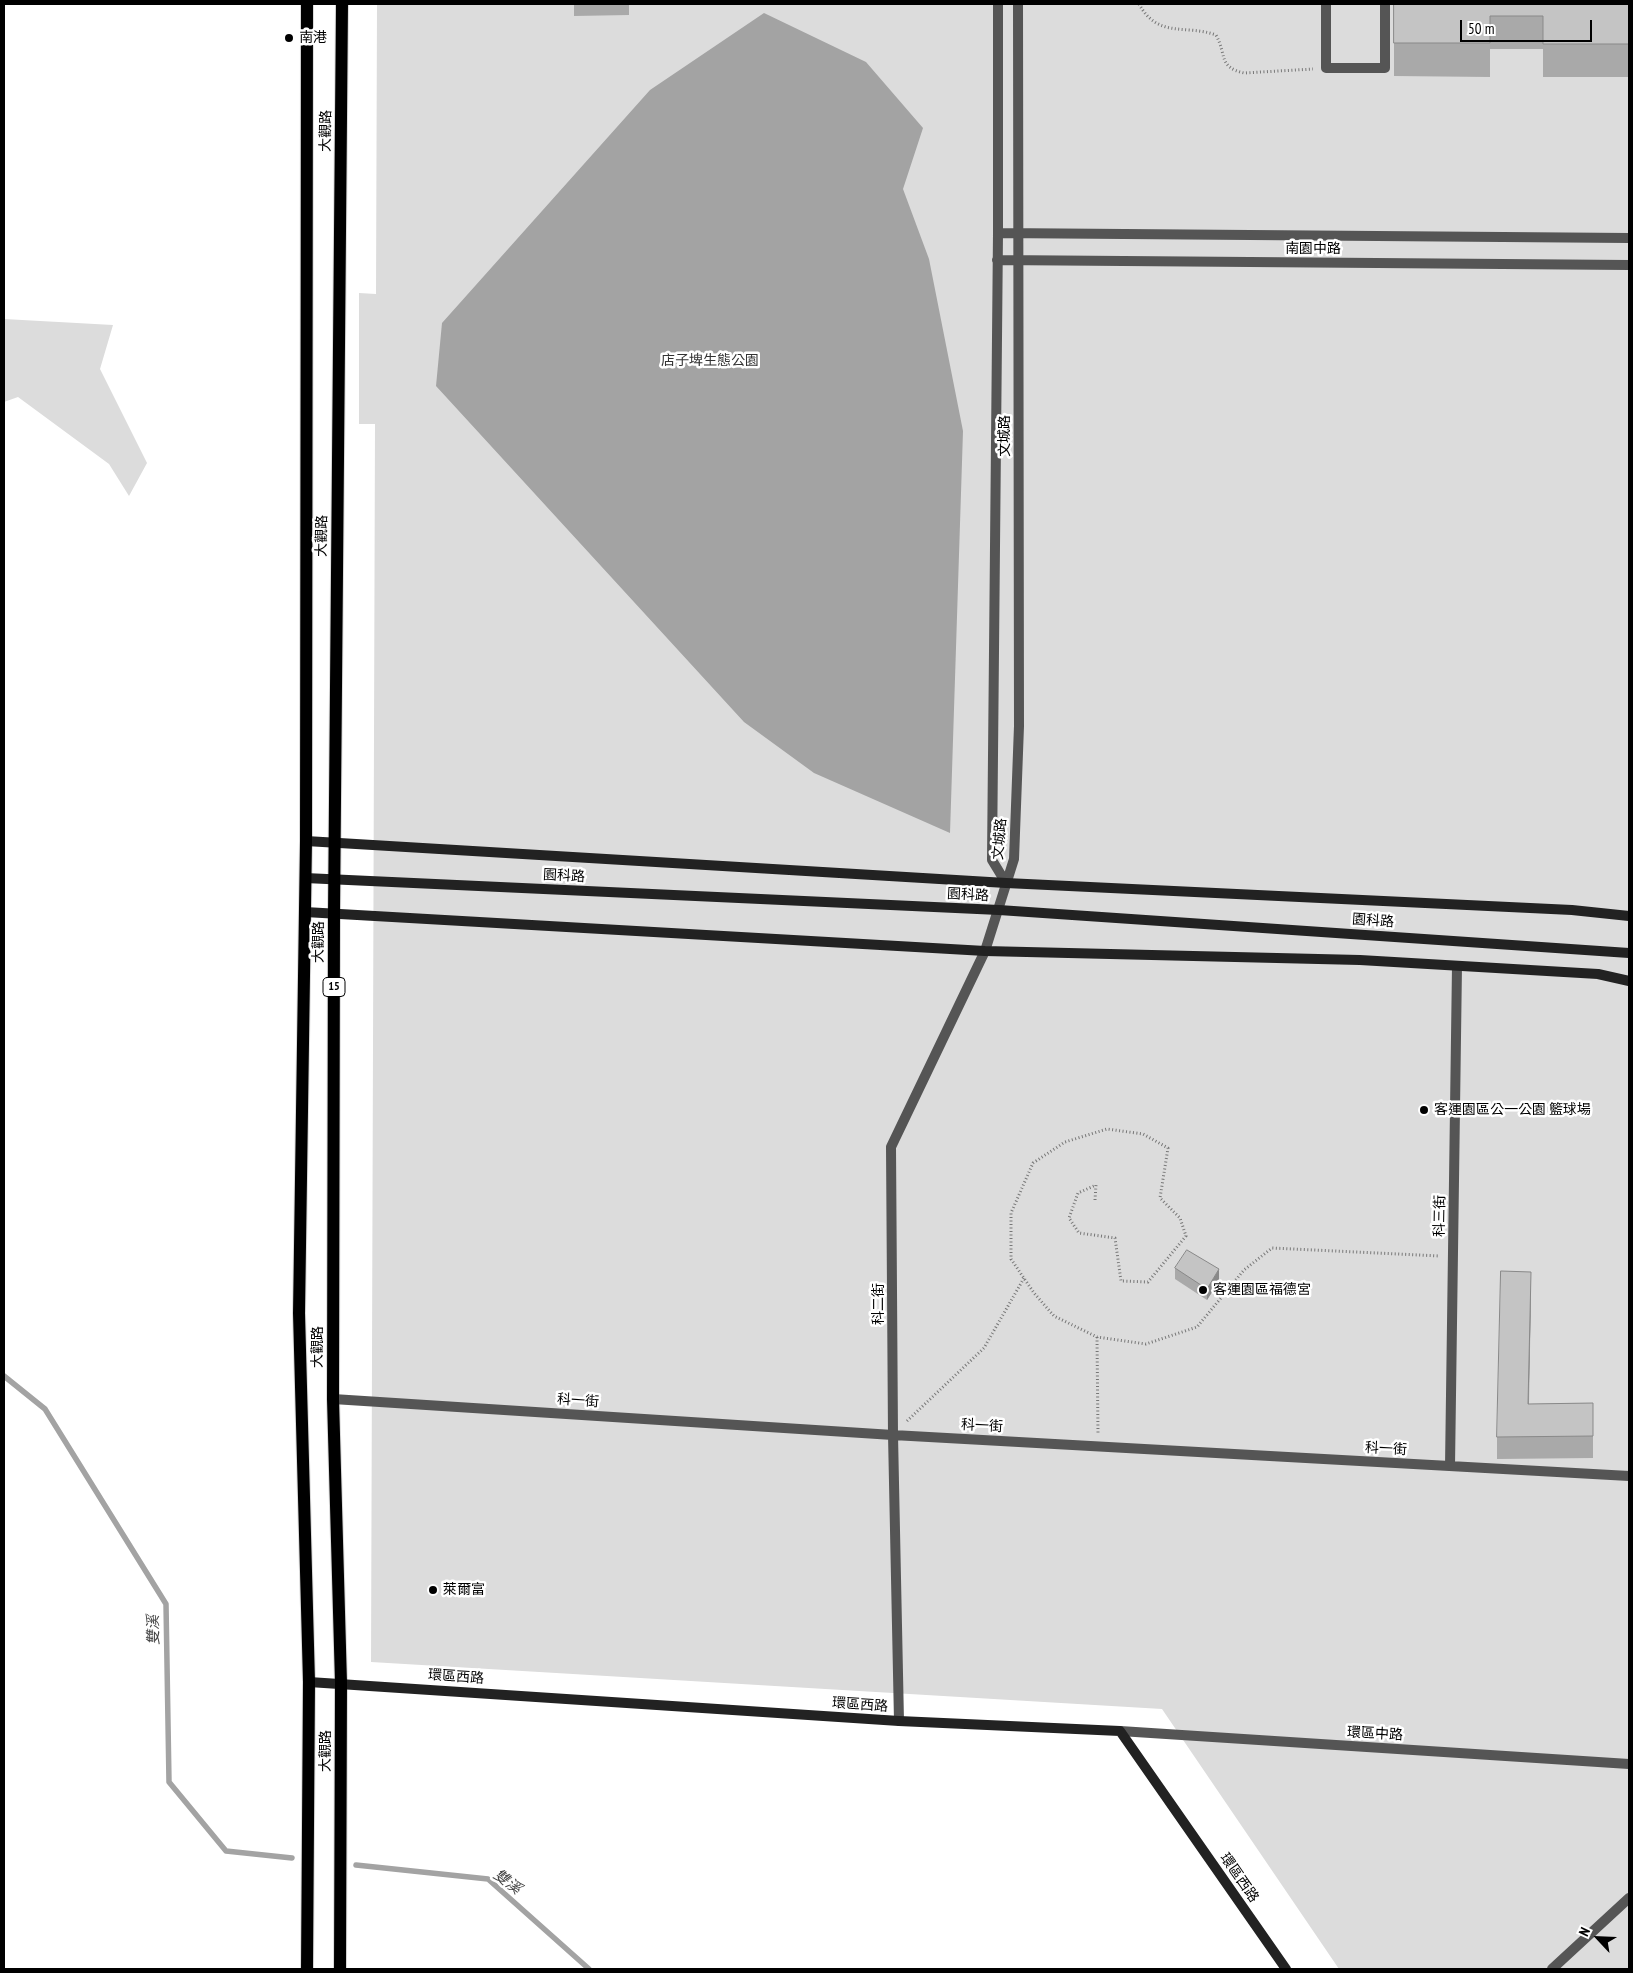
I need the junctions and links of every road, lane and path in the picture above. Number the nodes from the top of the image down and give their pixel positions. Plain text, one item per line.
1 (307, 4) edge
2 (342, 4) edge
3 (998, 4) edge
4 (1018, 4) edge
5 (1139, 4) edge
6 (1326, 4) edge
7 (1385, 4) edge
8 (1326, 68) junction
9 (998, 233) junction
10 (1019, 234) junction
11 (1629, 238) edge
12 (997, 260) junction
13 (1019, 260) junction
14 (1629, 265) edge
15 (306, 840) junction
16 (335, 842) junction
17 (306, 878) junction
18 (334, 878) junction
19 (1006, 883) junction
20 (999, 910) junction
21 (305, 912) junction
22 (334, 914) junction
23 (1629, 916) edge
24 (985, 951) junction
25 (1629, 953) edge
26 (1457, 966) junction
27 (1629, 981) edge
28 (1095, 1200) dead end
29 (1453, 1256) junction
30 (1024, 1278) junction
31 (1097, 1337) junction
32 (333, 1398) junction
33 (893, 1435) junction
34 (1098, 1446) junction
35 (1450, 1466) junction
36 (1629, 1476) edge
37 (309, 1682) junction
38 (341, 1683) junction
39 (899, 1721) junction
40 (1120, 1731) junction
41 (1629, 1764) edge
42 (1629, 1898) edge
43 (307, 1969) edge
44 (340, 1969) edge
45 (1286, 1969) edge
46 (1552, 1969) edge

1 - 15 main road, 大觀路 / 15
2 - 16 main road, 大觀路 / 15
3 - 9 street, 文城路
4 - 10 street, 文城路
5 - 8 path
6 - 8 street
7 - 8 street
9 - 10 street, 南園中路
9 - 12 street, 文城路
10 - 11 street, 南園中路
10 - 13 street, 文城路
12 - 13 street, 南園中路
12 - 19 street, 文城路
13 - 14 street, 南園中路
13 - 19 street, 文城路
15 - 16 street
15 - 17 main road, 大觀路 / 15
16 - 18 main road, 大觀路 / 15
16 - 19 street
17 - 18 street, 園科路
17 - 21 main road, 大觀路 / 15
18 - 20 street, 園科路
18 - 22 main road, 大觀路 / 15
19 - 20 street, 科二街
19 - 23 street
20 - 24 street, 科二街
20 - 25 street, 園科路
21 - 22 street
21 - 37 main road, 大觀路 / 15
22 - 24 street
22 - 32 main road, 大觀路 / 15
24 - 26 street
24 - 33 street, 科二街
26 - 27 street
26 - 29 street, 科三街
28 - 30 path
29 - 31 path
29 - 35 street, 科三街
30 - 31 path
30 - 33 path
31 - 34 path
32 - 33 street, 科一街
32 - 38 main road, 大觀路 / 15
33 - 34 street, 科一街
33 - 39 street, 科二街
34 - 35 street, 科一街
35 - 36 street, 科一街
37 - 38 street, 環區西路
37 - 43 main road, 大觀路 / 15
38 - 39 street, 環區西路
38 - 44 main road, 大觀路 / 15
39 - 40 street, 環區西路
40 - 41 street, 環區中路
40 - 45 street, 環區西路
42 - 46 street

